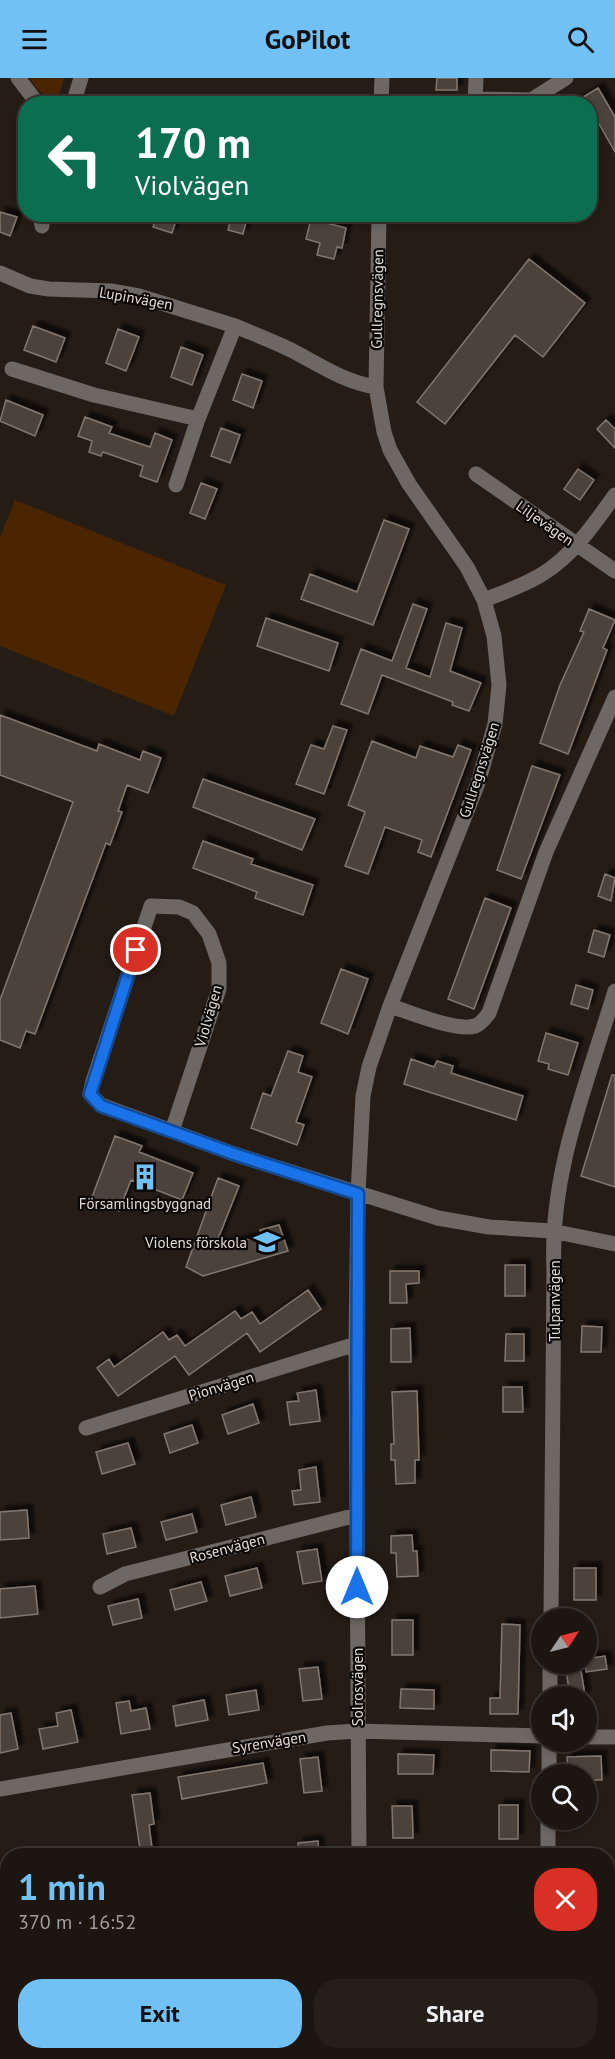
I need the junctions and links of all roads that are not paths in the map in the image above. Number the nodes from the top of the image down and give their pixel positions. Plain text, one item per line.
1 (18, 78) edge
2 (81, 78) edge
3 (382, 78) edge
4 (476, 78) edge
5 (566, 78) edge
6 (32, 96) edge
7 (75, 96) edge
8 (381, 96) edge
9 (475, 96) edge
10 (537, 96) edge
11 (379, 222) edge
12 (0, 273) edge
13 (235, 326) junction
14 (12, 369) dead end
15 (376, 387) junction
16 (198, 419) junction
17 (476, 474) dead end
18 (176, 486) dead end
19 (615, 495) edge
20 (577, 545) junction
21 (615, 571) edge
22 (484, 600) junction
23 (615, 697) edge
24 (615, 991) edge
25 (390, 1006) junction
26 (172, 1131) junction
27 (358, 1194) junction
28 (552, 1231) junction
29 (615, 1244) edge
30 (356, 1344) junction
31 (86, 1428) dead end
32 (357, 1515) junction
33 (100, 1587) dead end
34 (551, 1608) edge
35 (357, 1731) junction
36 (531, 1736) edge
37 (597, 1737) edge
38 (615, 1737) edge
39 (0, 1789) edge
40 (548, 1830) edge
41 (358, 1848) edge
42 (548, 1848) edge

1 - 6 street
2 - 7 street
3 - 8 street
4 - 9 street
5 - 10 street
11 - 15 street, Gullregnsvägen
12 - 13 street, Lupinvägen
13 - 15 street, Lupinvägen
13 - 16 street
14 - 16 street
15 - 22 street, Gullregnsvägen
16 - 18 street
17 - 20 street, Liljevägen
19 - 20 street
20 - 21 street, Liljevägen
20 - 22 street
22 - 25 street, Gullregnsvägen
23 - 25 street
24 - 28 street, Tulpanvägen
25 - 27 street, Gullregnsvägen
26 - 26 street, Violvägen
26 - 27 street, Violvägen
27 - 28 street, Violvägen
27 - 30 street, Solrosvägen
28 - 29 street, Violvägen
28 - 34 street, Tulpanvägen
30 - 31 street, Pionvägen
30 - 32 street, Solrosvägen
32 - 33 street, Rosenvägen
32 - 35 street, Solrosvägen
35 - 36 street, Syrenvägen
35 - 39 street, Syrenvägen
35 - 41 street, Solrosvägen
37 - 38 street
40 - 42 street

